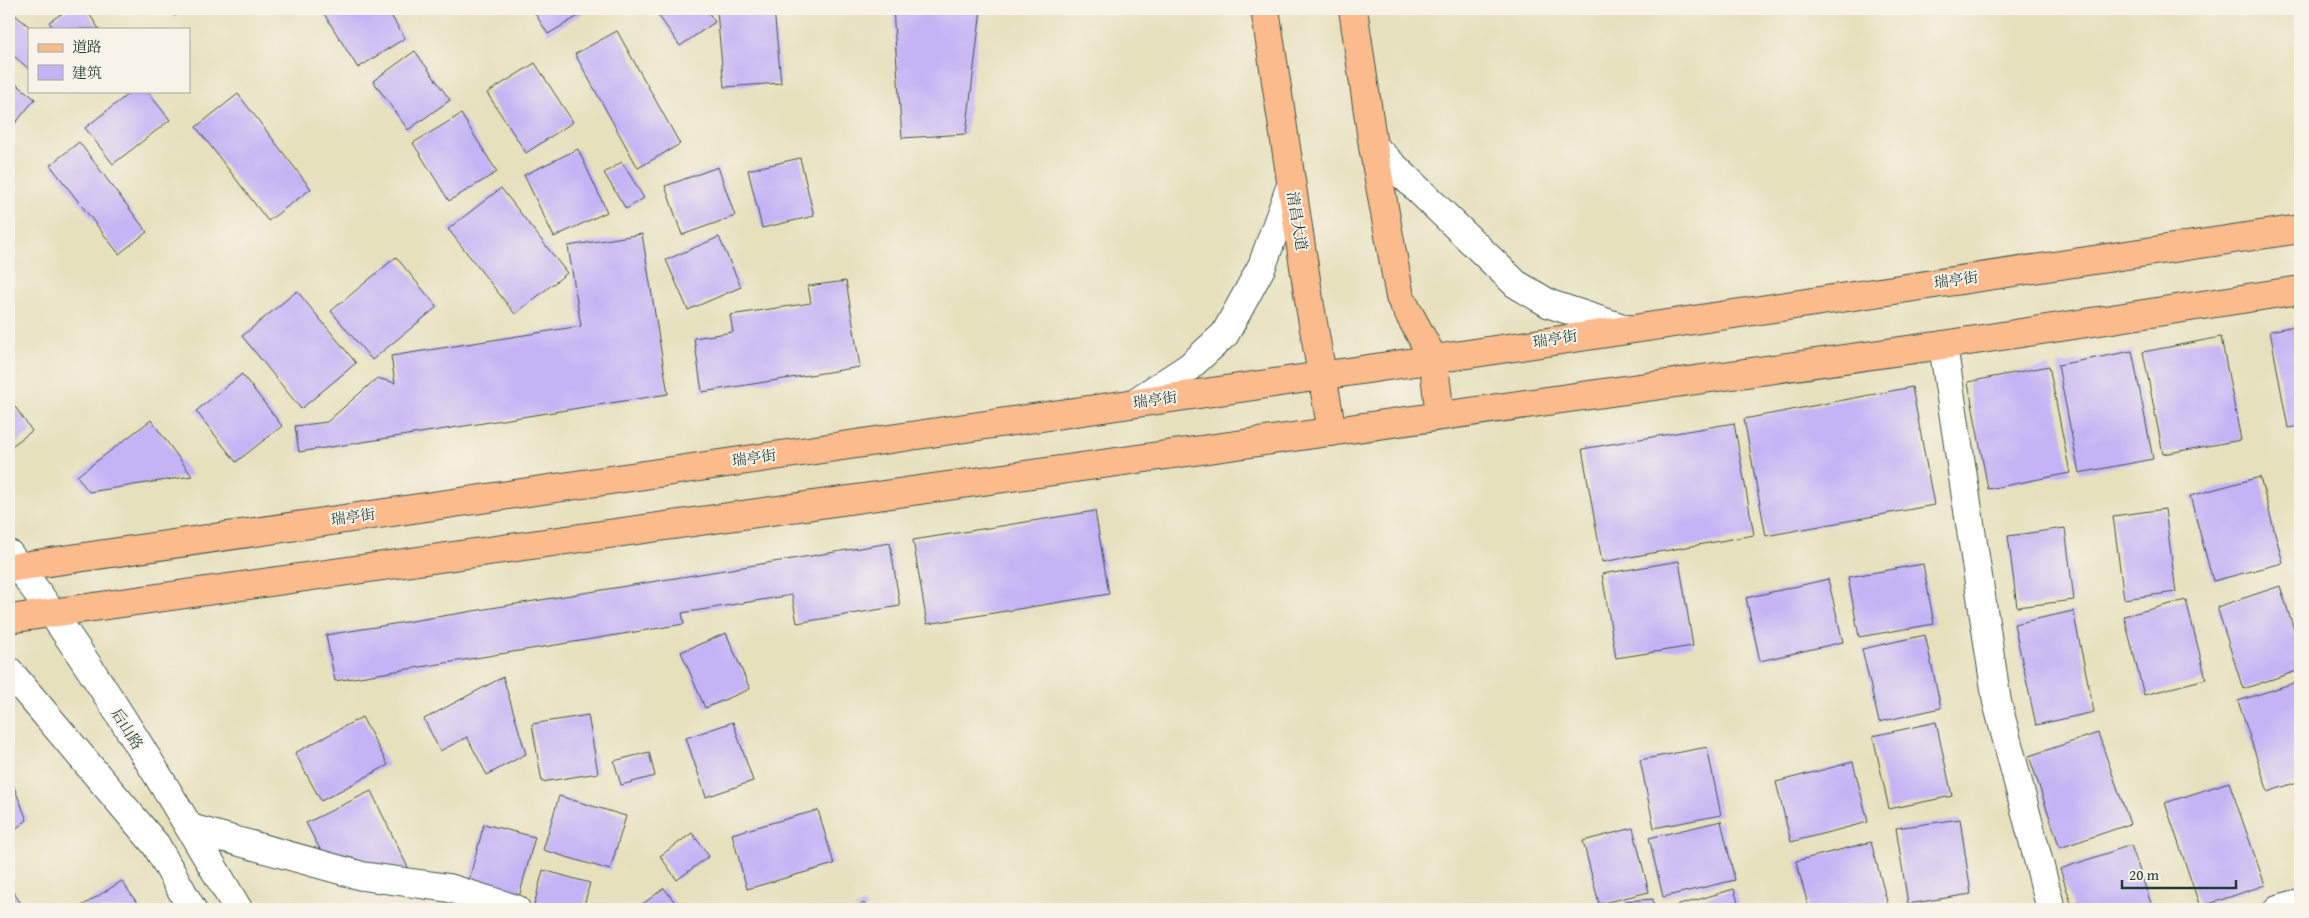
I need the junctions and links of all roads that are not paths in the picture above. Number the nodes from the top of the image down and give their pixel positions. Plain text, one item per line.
1 (1265, 9) edge
2 (1353, 9) edge
3 (1373, 146) junction
4 (1291, 185) junction
5 (2300, 229) edge
6 (2300, 290) edge
7 (1626, 329) junction
8 (1943, 345) junction
9 (1433, 358) junction
10 (1321, 376) junction
11 (1134, 403) junction
12 (1440, 416) junction
13 (1332, 432) junction
14 (12, 563) edge
15 (53, 612) junction
16 (9, 619) edge
17 (9, 670) edge
18 (190, 828) junction
19 (2300, 902) edge
20 (192, 909) edge
21 (238, 909) edge
22 (516, 909) edge
23 (2051, 909) edge
24 (2278, 909) edge

1 - 4 main road, 清昌大道
2 - 3 main road
3 - 7 street
3 - 9 main road
4 - 10 main road, 清昌大道
4 - 11 street
5 - 7 main road, 瑞亭街
6 - 8 main road
7 - 9 main road, 瑞亭街
8 - 12 main road
8 - 23 street
9 - 10 main road, 瑞亭街
9 - 12 main road
10 - 11 main road, 瑞亭街
10 - 13 main road, 清昌大道
11 - 14 main road, 瑞亭街
12 - 13 main road
13 - 15 main road
14 - 15 street, 后山路
15 - 16 main road
15 - 18 street, 后山路
17 - 20 street
18 - 21 street, 后山路
18 - 22 street
19 - 24 street

